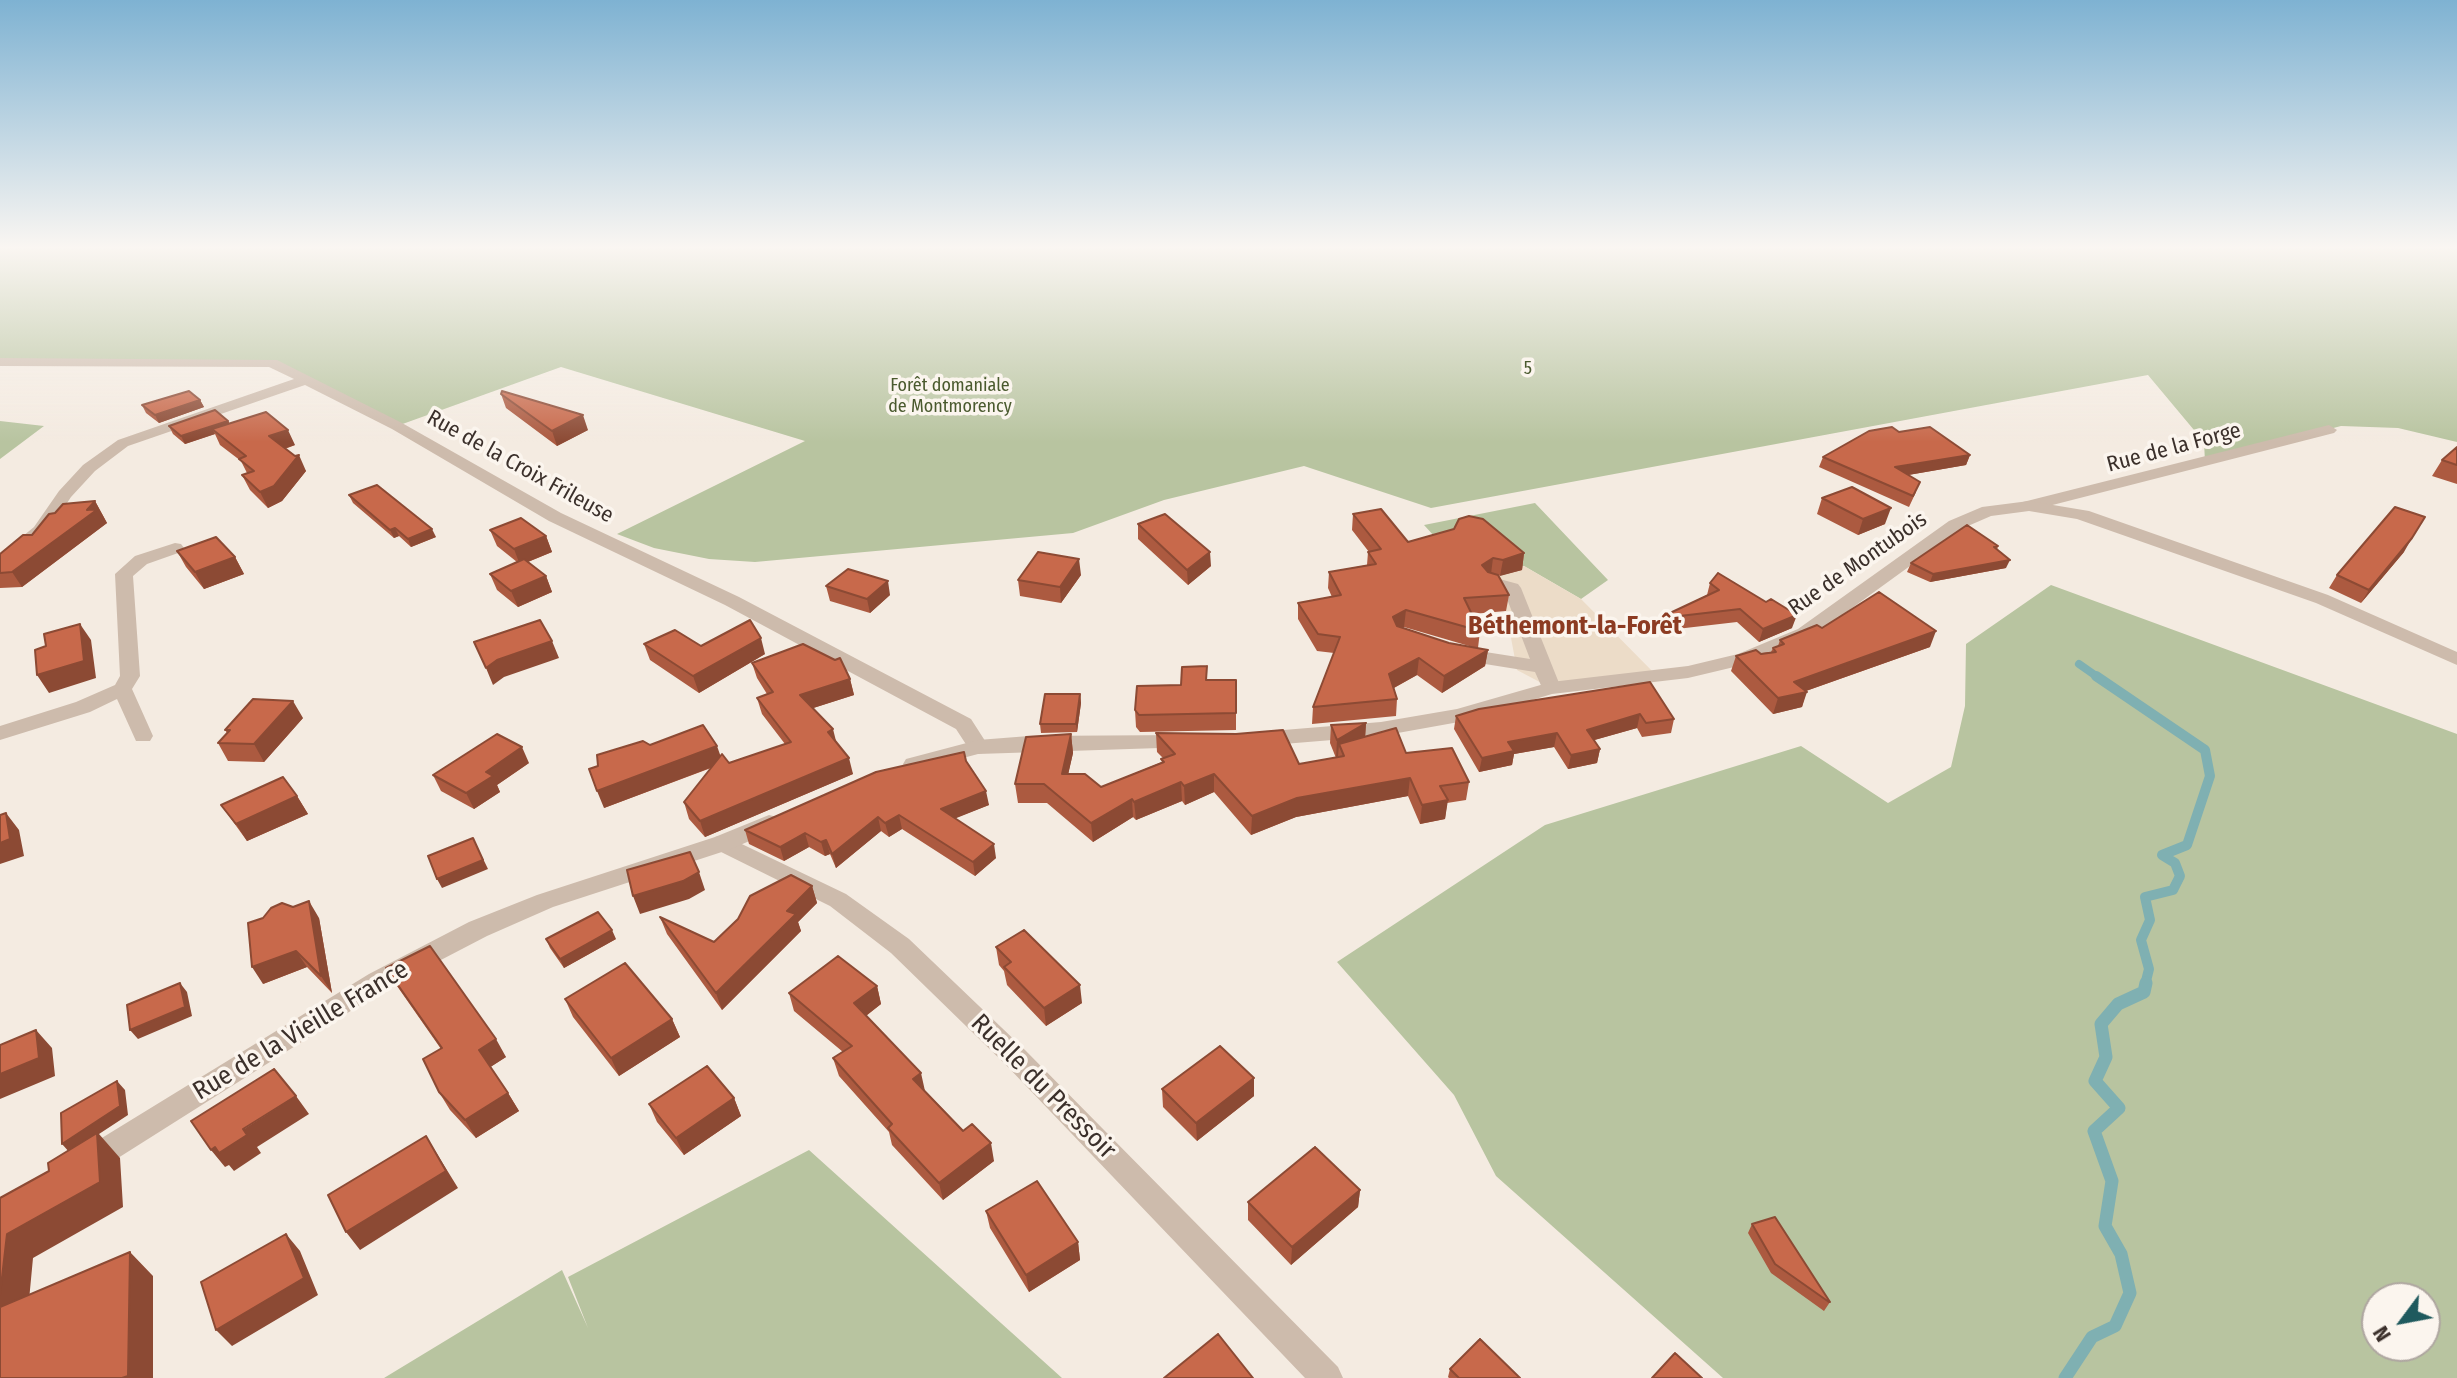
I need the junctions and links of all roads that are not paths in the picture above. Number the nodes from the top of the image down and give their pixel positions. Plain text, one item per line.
1 (0, 362) edge
2 (303, 381) junction
3 (2329, 430) dead end
4 (2029, 506) junction
5 (175, 548) edge
6 (0, 564) edge
7 (1492, 582) edge
8 (1442, 649) edge
9 (2457, 659) edge
10 (1543, 667) junction
11 (1551, 688) junction
12 (122, 689) junction
13 (0, 733) edge
14 (143, 736) dead end
15 (1240, 740) edge
16 (1209, 742) edge
17 (978, 747) junction
18 (893, 770) edge
19 (794, 812) edge
20 (723, 843) junction
21 (65, 1176) edge
22 (1327, 1378) edge

1 - 2 street, Rue de la Croix Frileuse
2 - 6 street
2 - 17 street, Rue de la Croix Frileuse
3 - 4 street, Rue de la Forge
4 - 9 street, Rue de Montubois
4 - 11 street, Rue de Montubois
5 - 12 street
7 - 10 street
8 - 10 street
10 - 11 street
11 - 15 street, Rue de Montubois
12 - 13 street
12 - 14 street
16 - 17 street
17 - 18 street
19 - 20 street, Rue de la Vieille France
20 - 21 street, Rue de la Vieille France
20 - 22 street, Ruelle du Pressoir

